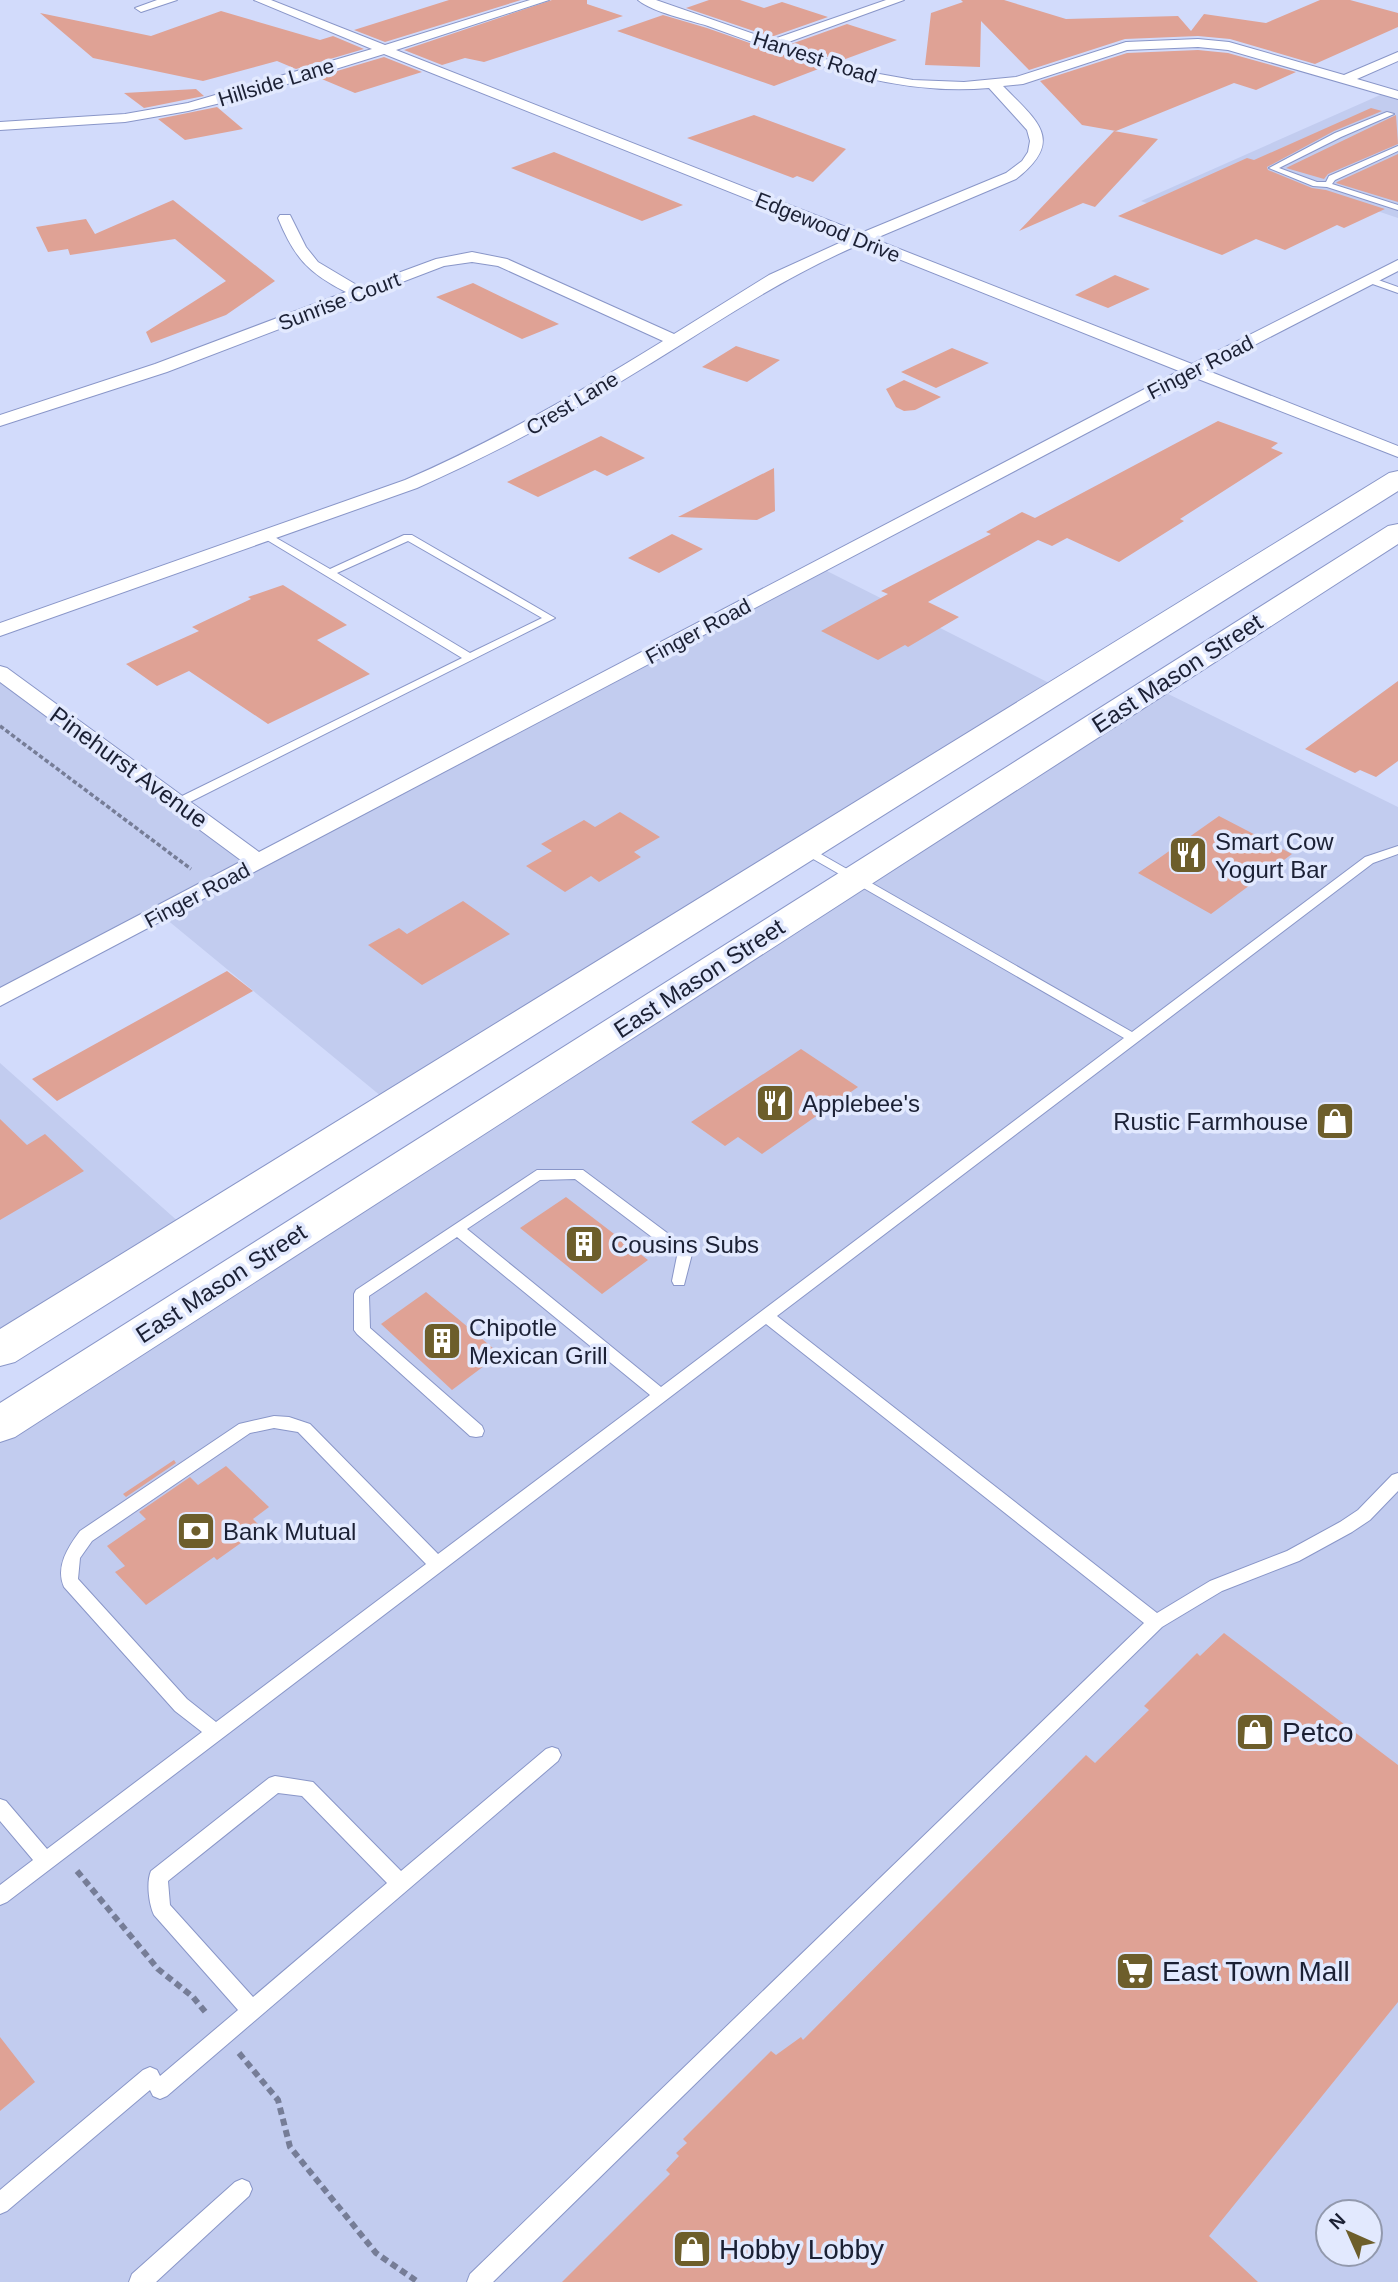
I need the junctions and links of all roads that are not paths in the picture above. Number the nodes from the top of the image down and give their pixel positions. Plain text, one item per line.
1 (172, 0) edge
2 (260, 0) edge
3 (543, 0) edge
4 (644, 0) edge
5 (898, 0) edge
6 (141, 8) dead end
7 (771, 44) junction
8 (384, 50) junction
9 (1398, 56) edge
10 (1346, 79) junction
11 (993, 84) junction
12 (1398, 95) edge
13 (1396, 114) edge
14 (0, 126) edge
15 (1398, 148) edge
16 (1328, 185) junction
17 (1398, 208) edge
18 (285, 218) dead end
19 (858, 239) junction
20 (1398, 265) edge
21 (1370, 280) junction
22 (1398, 290) edge
23 (360, 293) junction
24 (674, 340) junction
25 (1191, 371) junction
26 (0, 421) edge
27 (1398, 452) edge
28 (1398, 479) edge
29 (1398, 532) edge
30 (266, 536) junction
31 (329, 573) junction
32 (0, 630) edge
33 (471, 658) junction
34 (0, 672) edge
35 (178, 803) junction
36 (805, 849) junction
37 (1398, 850) edge
38 (258, 863) junction
39 (854, 879) junction
40 (0, 998) edge
41 (1133, 1038) junction
42 (457, 1229) junction
43 (679, 1282) dead end
44 (767, 1317) junction
45 (0, 1350) edge
46 (662, 1396) junction
47 (0, 1425) edge
48 (476, 1431) dead end
49 (1398, 1480) edge
50 (438, 1565) junction
51 (1156, 1622) junction
52 (216, 1733) junction
53 (552, 1755) dead end
54 (0, 1807) edge
55 (53, 1856) junction
56 (401, 1884) junction
57 (0, 1896) edge
58 (252, 2011) junction
59 (242, 2189) dead end
60 (0, 2204) edge
61 (139, 2282) edge
62 (478, 2282) edge

1 - 6 street
2 - 8 street, Edgewood Drive
3 - 8 street, Hillside Lane
4 - 7 street, Harvest Road
5 - 7 street
7 - 11 street, Harvest Road
8 - 14 street, Hillside Lane
8 - 19 street, Edgewood Drive
9 - 10 street
10 - 11 street, Harvest Road
10 - 12 street, Harvest Road
11 - 19 street, Crest Lane
13 - 16 lane
15 - 16 lane
16 - 17 lane
18 - 23 street
19 - 24 street, Crest Lane
19 - 25 street, Edgewood Drive
20 - 21 street, Finger Road
21 - 22 lane
21 - 25 street, Finger Road
23 - 24 street, Sunrise Court
23 - 26 street, Sunrise Court
24 - 30 street, Crest Lane
25 - 27 street, Edgewood Drive
25 - 38 street, Finger Road
28 - 36 main road, East Mason Street
29 - 39 main road, East Mason Street
30 - 31 lane
30 - 32 street, Crest Lane
31 - 33 lane
31 - 33 lane
33 - 35 lane
34 - 35 street, Pinehurst Avenue
35 - 38 street, Pinehurst Avenue
36 - 39 lane
36 - 45 main road, East Mason Street
37 - 41 lane
38 - 40 street, Finger Road
39 - 41 lane
39 - 47 main road, East Mason Street
41 - 44 lane
42 - 43 lane
42 - 46 lane
42 - 48 lane
44 - 46 lane
44 - 51 lane
46 - 50 lane
49 - 51 lane
50 - 52 lane
50 - 52 lane
51 - 62 lane
52 - 55 lane
53 - 56 lane
54 - 55 lane
55 - 57 lane
56 - 58 lane
56 - 58 lane
58 - 60 lane
59 - 61 lane

